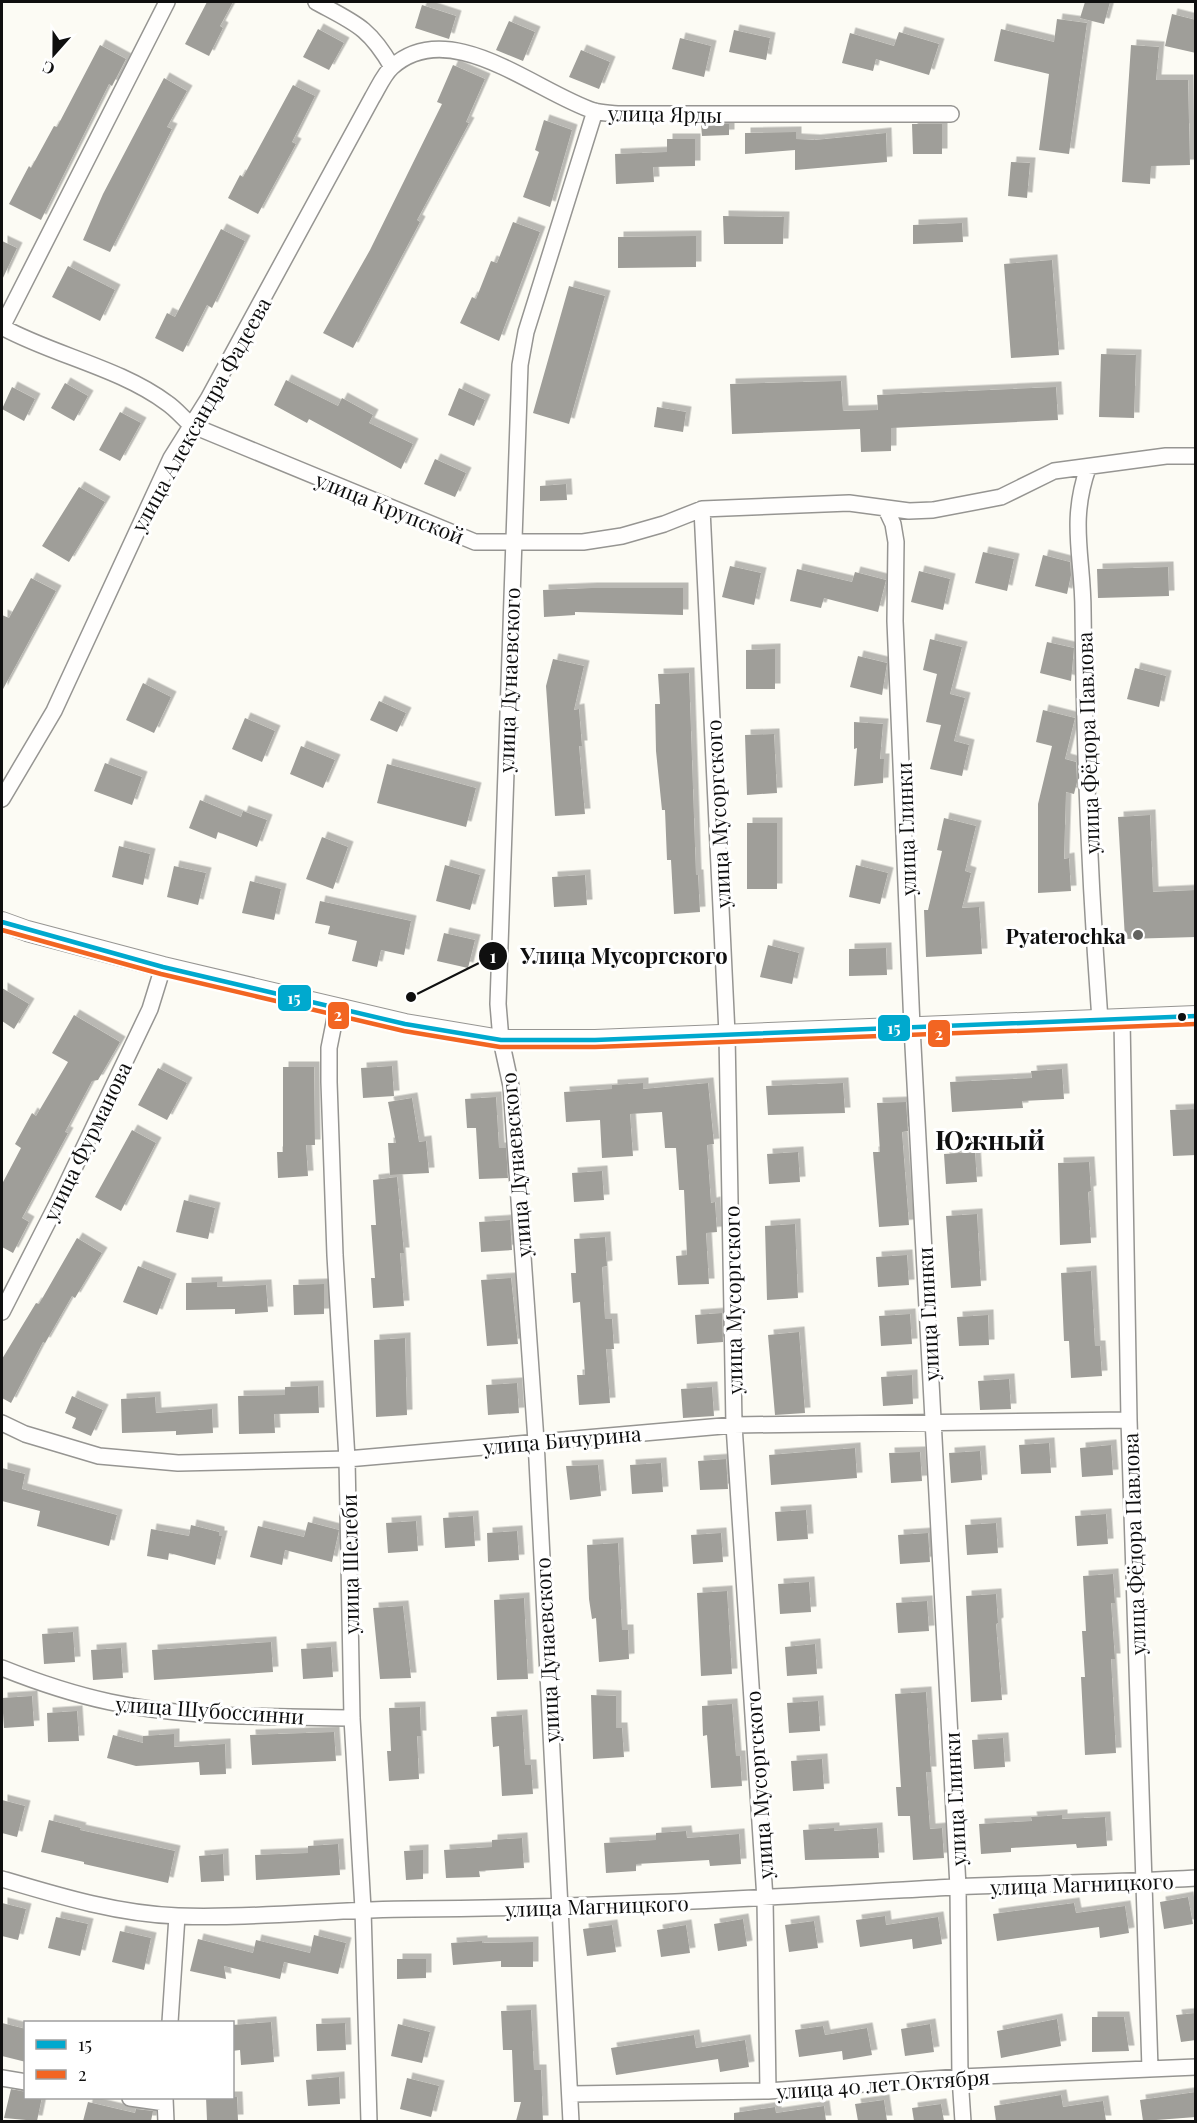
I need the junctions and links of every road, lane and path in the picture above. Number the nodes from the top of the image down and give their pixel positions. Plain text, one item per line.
1 (167, 2) edge
2 (316, 2) edge
3 (392, 67) junction
4 (595, 111) junction
5 (951, 114) dead end
6 (2, 327) edge
7 (191, 425) junction
8 (1196, 456) edge
9 (1088, 468) junction
10 (702, 509) junction
11 (886, 509) junction
12 (512, 543) junction
13 (2, 799) edge
14 (2, 922) edge
15 (163, 967) junction
16 (337, 1008) junction
17 (1196, 1016) edge
18 (1122, 1018) junction
19 (1100, 1020) junction
20 (912, 1027) junction
21 (727, 1034) junction
22 (501, 1040) junction
23 (2, 1312) edge
24 (1129, 1420) junction
25 (2, 1424) edge
26 (933, 1424) junction
27 (734, 1425) junction
28 (536, 1441) junction
29 (347, 1459) junction
30 (2, 1668) edge
31 (352, 1718) junction
32 (1196, 1878) edge
33 (2, 1879) edge
34 (1143, 1881) junction
35 (958, 1887) junction
36 (765, 1899) junction
37 (559, 1908) junction
38 (363, 1909) junction
39 (177, 1916) junction
40 (170, 2021) edge
41 (1196, 2067) edge
42 (1150, 2069) junction
43 (960, 2077) junction
44 (2, 2078) edge
45 (24, 2082) edge
46 (768, 2091) junction
47 (571, 2094) junction
48 (165, 2100) edge
49 (166, 2121) edge
50 (369, 2121) edge
51 (571, 2121) edge
52 (963, 2121) edge

1 - 6 street
2 - 3 street
3 - 4 street, улица Ярды
3 - 7 street, улица Александра Фадеева
4 - 5 street, улица Ярды
4 - 12 street, улица Дунаевского
6 - 7 street, улица Крупской
7 - 12 street, улица Крупской
7 - 13 street, улица Александра Фадеева
8 - 9 street, улица Крупской
9 - 11 street, улица Крупской
9 - 19 street, улица Фёдора Павлова
10 - 11 street, улица Крупской
10 - 12 street, улица Крупской
10 - 21 street, улица Мусоргского
11 - 20 street, улица Глинки
12 - 22 street, улица Дунаевского
14 - 15 street
15 - 16 street
15 - 23 street, улица Фурманова
16 - 22 street
16 - 29 street, улица Шелеби
17 - 18 street
18 - 19 street
18 - 24 street, улица Фёдора Павлова
19 - 20 street
20 - 21 street
20 - 26 street, улица Глинки
21 - 22 street
21 - 27 street, улица Мусоргского
22 - 28 street, улица Дунаевского
24 - 26 street, улица Бичурина
24 - 34 street, улица Фёдора Павлова
25 - 29 street, улица Бичурина
26 - 27 street, улица Бичурина
26 - 35 street, улица Глинки
27 - 28 street, улица Бичурина
27 - 36 street, улица Мусоргского
28 - 29 street, улица Бичурина
28 - 37 street, улица Дунаевского
29 - 31 street, улица Шелеби
30 - 31 street, улица Шубоссинни
31 - 38 street, улица Шелеби
32 - 34 street, улица Магницкого
33 - 39 street, улица Магницкого
34 - 35 street, улица Магницкого
34 - 42 street, улица Фёдора Павлова
35 - 36 street, улица Магницкого
35 - 43 street, улица Глинки
36 - 37 street, улица Магницкого
36 - 46 street, улица Мусоргского
37 - 38 street, улица Магницкого
37 - 47 street, улица Дунаевского
38 - 39 street, улица Магницкого
38 - 50 street, улица Шелеби
39 - 40 street
41 - 42 street, улица 40 лет Октября
42 - 43 street, улица 40 лет Октября
43 - 46 street, улица 40 лет Октября
43 - 52 street, улица Глинки
44 - 45 street
46 - 47 street, улица 40 лет Октября
47 - 51 street, улица Дунаевского
48 - 49 street

